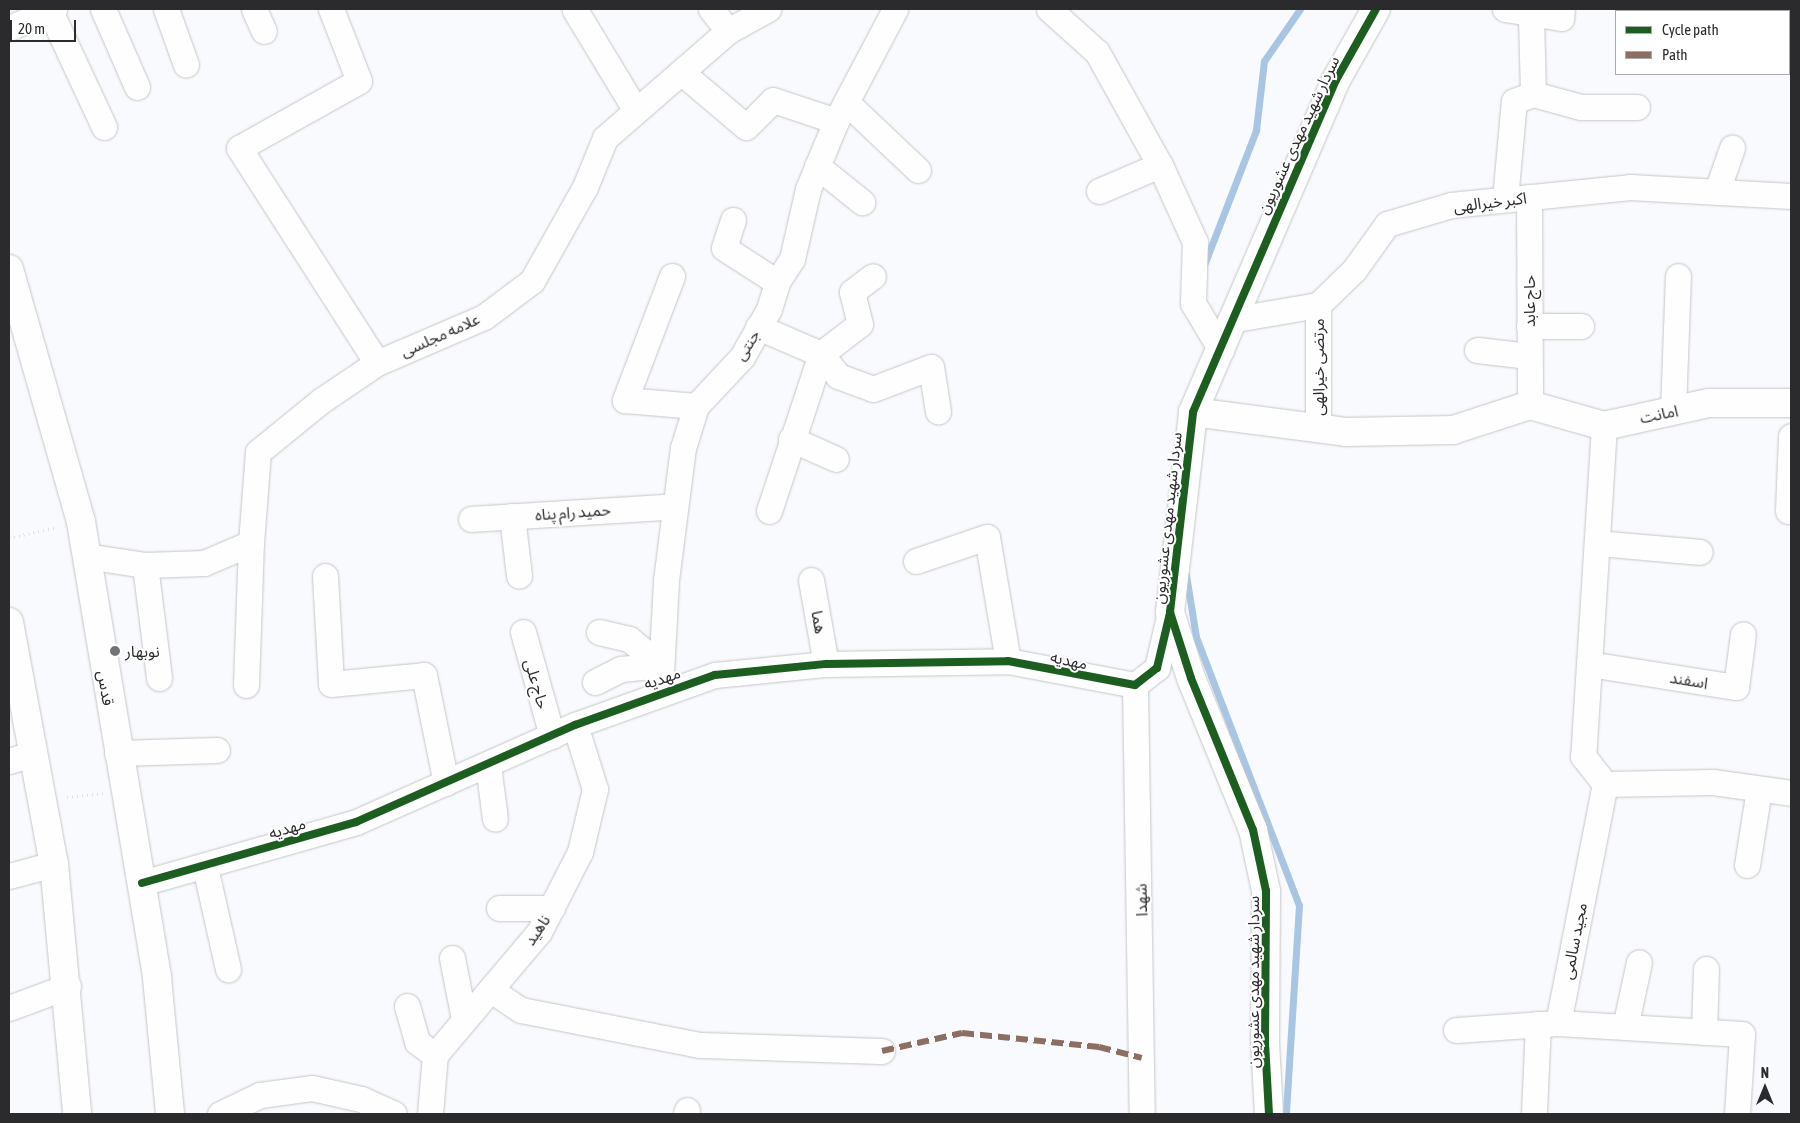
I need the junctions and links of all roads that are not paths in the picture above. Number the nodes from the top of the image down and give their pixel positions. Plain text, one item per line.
1 (103, 9) edge
2 (166, 9) edge
3 (331, 9) edge
4 (711, 9) edge
5 (768, 9) edge
6 (894, 9) edge
7 (1049, 9) edge
8 (1376, 9) edge
9 (1505, 9) edge
10 (1562, 9) edge
11 (52, 10) edge
12 (576, 10) edge
13 (1531, 16) junction
14 (9, 28) edge
15 (728, 31) junction
16 (186, 65) dead end
17 (681, 72) junction
18 (137, 87) dead end
19 (1533, 94) junction
20 (1637, 107) dead end
21 (634, 110) junction
22 (841, 112) junction
23 (104, 128) dead end
24 (1732, 148) dead end
25 (1160, 165) junction
26 (817, 166) junction
27 (918, 170) dead end
28 (1099, 191) dead end
29 (1717, 191) junction
30 (1791, 196) edge
31 (1517, 198) junction
32 (862, 202) dead end
33 (733, 220) dead end
34 (9, 269) edge
35 (672, 276) dead end
36 (873, 276) dead end
37 (1678, 276) dead end
38 (777, 282) junction
39 (1318, 305) junction
40 (1230, 320) junction
41 (1530, 326) junction
42 (1581, 326) dead end
43 (758, 327) junction
44 (1221, 350) junction
45 (1477, 350) dead end
46 (821, 354) junction
47 (1530, 356) junction
48 (376, 363) junction
49 (1791, 403) edge
50 (1530, 404) junction
51 (696, 406) junction
52 (938, 411) dead end
53 (1673, 411) junction
54 (1193, 412) junction
55 (1604, 426) junction
56 (1318, 429) junction
57 (1791, 436) edge
58 (791, 439) junction
59 (836, 459) dead end
60 (675, 506) junction
61 (769, 512) dead end
62 (1788, 512) dead end
63 (512, 516) junction
64 (471, 519) dead end
65 (251, 543) junction
66 (1597, 543) junction
67 (1700, 552) dead end
68 (86, 556) junction
69 (916, 561) dead end
70 (145, 565) junction
71 (325, 576) dead end
72 (519, 576) dead end
73 (811, 580) dead end
74 (1170, 612) junction
75 (523, 632) dead end
76 (599, 632) dead end
77 (1743, 634) dead end
78 (11, 639) edge
79 (1008, 661) junction
80 (826, 664) junction
81 (1589, 664) junction
82 (661, 665) junction
83 (159, 678) dead end
84 (595, 682) dead end
85 (246, 685) dead end
86 (1135, 685) junction
87 (660, 692) junction
88 (575, 725) junction
89 (552, 736) junction
90 (217, 750) dead end
91 (117, 753) junction
92 (21, 757) edge
93 (488, 765) junction
94 (446, 783) junction
95 (1605, 784) junction
96 (1759, 788) junction
97 (1791, 793) edge
98 (495, 819) dead end
99 (54, 864) junction
100 (1747, 865) dead end
101 (205, 867) junction
102 (9, 876) edge
103 (142, 883) junction
104 (499, 908) dead end
105 (552, 908) junction
106 (452, 958) dead end
107 (1639, 962) dead end
108 (228, 969) dead end
109 (1706, 969) dead end
110 (68, 986) junction
111 (491, 990) junction
112 (407, 1006) dead end
113 (9, 1008) edge
114 (464, 1019) junction
115 (1548, 1024) junction
116 (1625, 1027) junction
117 (1456, 1030) dead end
118 (1704, 1032) junction
119 (882, 1051) dead end
120 (435, 1054) junction
121 (1534, 1112) dead end
122 (77, 1114) edge
123 (170, 1114) edge
124 (220, 1114) edge
125 (394, 1114) edge
126 (430, 1114) edge
127 (1142, 1114) edge
128 (1269, 1114) edge
129 (1737, 1114) edge

1 - 18 street
2 - 16 street
3 - 48 street
4 - 15 street
5 - 15 street, علامه مجلسی
6 - 22 street, جنتی
7 - 25 street
8 - 40 street, سردار شهید مهدی عشوریون
9 - 13 street
10 - 13 street
11 - 14 street
11 - 23 street
12 - 21 street
13 - 19 street
15 - 17 street, علامه مجلسی
17 - 21 street, علامه مجلسی
17 - 22 street
19 - 20 street
19 - 31 street, حاج عابد
21 - 48 street, علامه مجلسی
22 - 26 street, جنتی
22 - 27 street
24 - 29 street
25 - 28 street
25 - 44 street
26 - 32 street
26 - 38 street, جنتی
29 - 30 street, اکبر خیرالهی
29 - 31 street, اکبر خیرالهی
31 - 39 street, اکبر خیرالهی
31 - 41 street, حاج عابد
33 - 38 street
34 - 68 street, قدس
35 - 51 street
36 - 46 street
37 - 53 street
38 - 43 street, جنتی
39 - 40 street
39 - 56 street, مرتضی خیرالهی
40 - 44 street, سردار شهید مهدی عشوریون
41 - 42 street
41 - 47 street, حاج عابد
43 - 46 street
43 - 51 street, جنتی
44 - 54 street, سردار شهید مهدی عشوریون
45 - 47 street
46 - 52 street
46 - 58 street
47 - 50 street, حاج عابد
48 - 65 street, علامه مجلسی
49 - 53 street, امانت
50 - 55 street, امانت
50 - 56 street
51 - 60 street, جنتی
53 - 55 street, امانت
54 - 56 street
54 - 74 street, سردار شهید مهدی عشوریون
55 - 66 street
57 - 62 street
58 - 59 street
58 - 61 street
60 - 63 street, حمید رام پناه
60 - 82 street, جنتی
63 - 64 street, حمید رام پناه
63 - 72 street
65 - 70 street
65 - 85 street, علامه مجلسی
66 - 67 street
66 - 81 street
68 - 70 street
68 - 91 street, قدس
69 - 79 street
70 - 83 street
71 - 94 street
73 - 80 street, هما
74 - 86 street
74 - 128 street, سردار شهید مهدی عشوریون
75 - 89 street, حاج علی
76 - 82 street
77 - 81 street, اسفند
78 - 92 street
79 - 80 street, مهدیه
79 - 86 street, مهدیه
80 - 87 street, مهدیه
81 - 95 street
82 - 84 street
82 - 87 street, جنتی
86 - 127 street, شهدا
87 - 88 street, مهدیه
88 - 89 street, مهدیه
88 - 105 street, ناهید
89 - 93 street, مهدیه
90 - 91 street
91 - 103 street, قدس
92 - 99 street
93 - 94 street, مهدیه
93 - 98 street
94 - 101 street, مهدیه
95 - 96 street
95 - 115 street, مجید سالمی
96 - 97 street
96 - 100 street
99 - 102 street
99 - 110 street
101 - 103 street, مهدیه
101 - 108 street
103 - 123 street, قدس
104 - 105 street
105 - 111 street, ناهید
106 - 114 street
107 - 116 street
109 - 118 street
110 - 113 street
110 - 122 street
111 - 114 street, ناهید
111 - 119 street
112 - 120 street
114 - 120 street, ناهید
115 - 116 street
115 - 117 street
115 - 121 street, مجید سالمی
116 - 118 street
118 - 129 street
120 - 126 street
124 - 125 street

